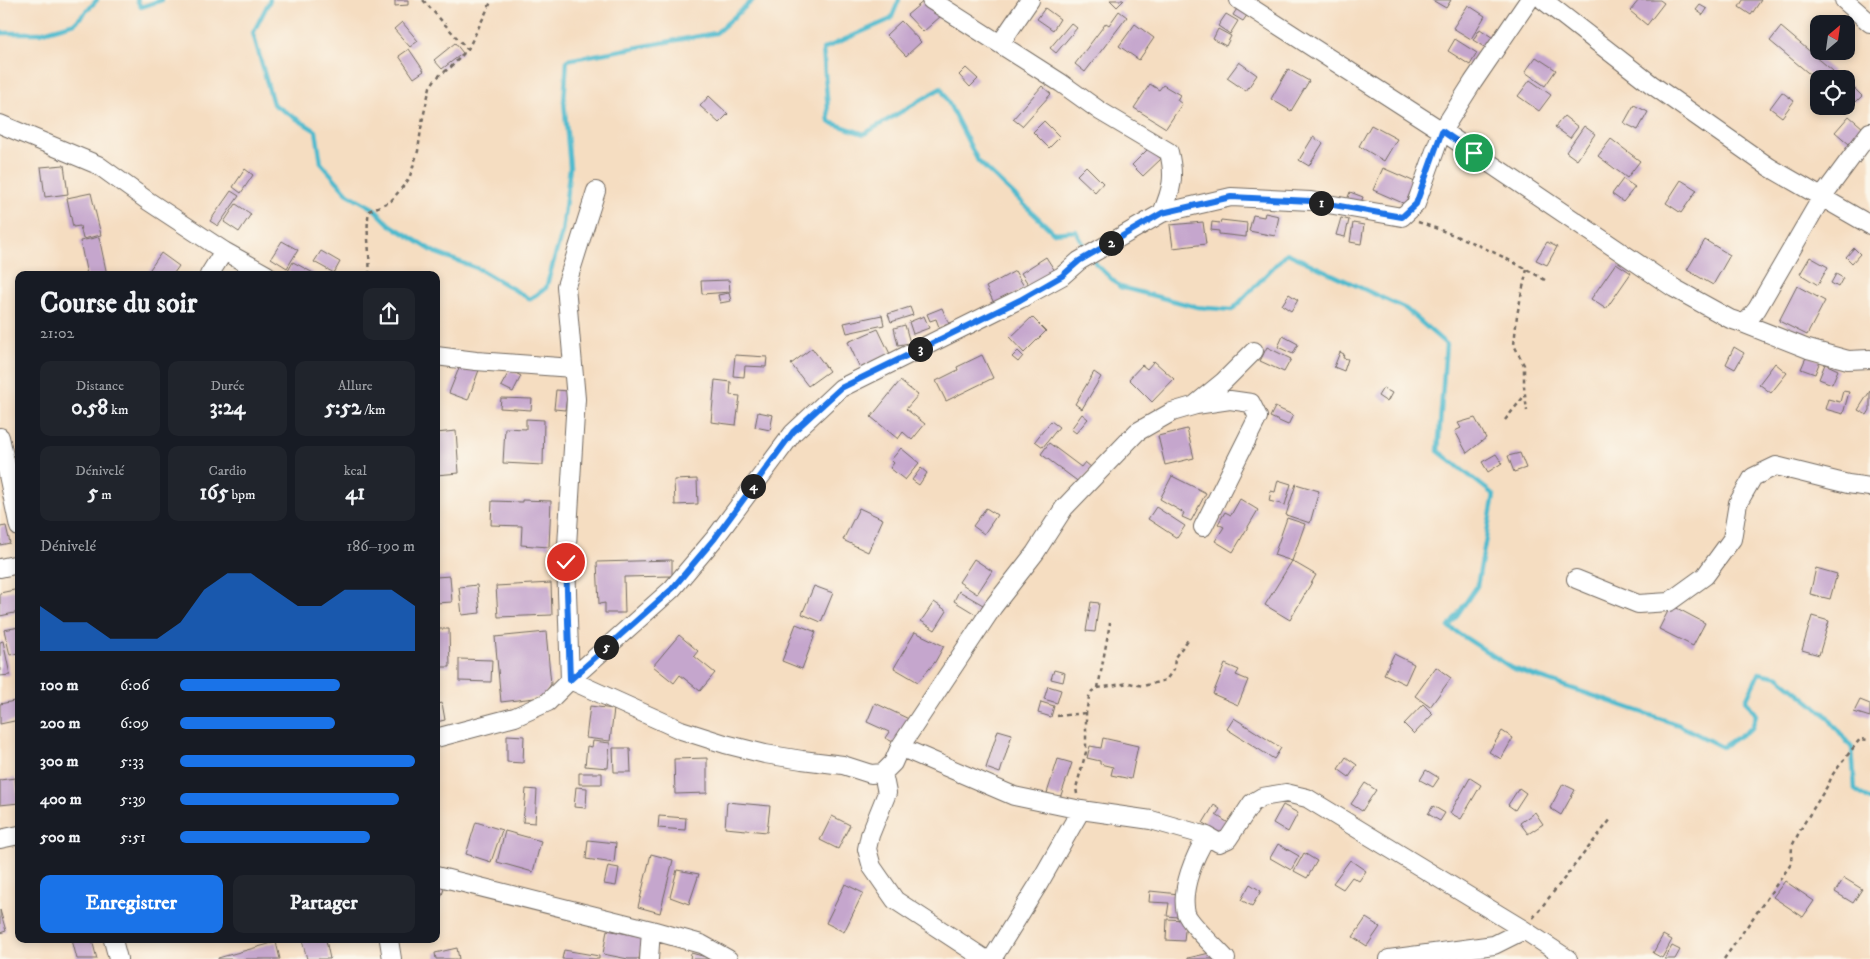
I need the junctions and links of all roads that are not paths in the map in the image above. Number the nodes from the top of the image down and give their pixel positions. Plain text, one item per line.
1 (932, 0) edge
2 (1030, 0) edge
3 (1239, 0) edge
4 (1529, 0) edge
5 (1543, 0) edge
6 (1844, 0) edge
7 (1870, 23) edge
8 (1000, 44) junction
9 (0, 124) edge
10 (1442, 131) junction
11 (1870, 132) edge
12 (596, 191) dead end
13 (1822, 197) junction
14 (1162, 213) junction
15 (1870, 225) edge
16 (224, 251) junction
17 (212, 271) edge
18 (260, 271) edge
19 (1742, 323) junction
20 (1254, 351) dead end
21 (440, 356) edge
22 (1870, 359) edge
23 (573, 368) junction
24 (1196, 405) junction
25 (0, 437) edge
26 (1870, 487) edge
27 (15, 508) edge
28 (1203, 527) dead end
29 (15, 565) edge
30 (0, 568) edge
31 (1576, 579) dead end
32 (570, 680) junction
33 (440, 737) edge
34 (900, 747) junction
35 (883, 773) junction
36 (1081, 810) junction
37 (15, 836) edge
38 (1207, 836) junction
39 (0, 839) edge
40 (440, 877) edge
41 (651, 930) junction
42 (1524, 930) junction
43 (114, 943) edge
44 (389, 943) edge
45 (118, 959) edge
46 (392, 959) edge
47 (649, 959) edge
48 (728, 959) edge
49 (985, 959) edge
50 (992, 959) edge
51 (1226, 959) edge
52 (1389, 959) edge
53 (1568, 959) edge

1 - 8 street
2 - 8 street
3 - 10 street
4 - 10 street
5 - 13 street
6 - 7 street
8 - 14 street
9 - 16 street
10 - 14 street
10 - 19 street
11 - 13 street
12 - 23 street
13 - 15 street
13 - 19 street
14 - 32 street
16 - 17 street
16 - 18 street
19 - 22 street
20 - 24 street
21 - 23 street
23 - 32 street
24 - 28 street
24 - 34 street
25 - 27 street
26 - 31 street
29 - 30 street
32 - 33 street
32 - 35 street
34 - 35 street
34 - 36 street
35 - 49 street
36 - 38 street
36 - 50 street
37 - 39 street
38 - 42 street
38 - 51 street
40 - 41 street
41 - 47 street
41 - 48 street
42 - 52 street
42 - 53 street
43 - 45 street
44 - 46 street

